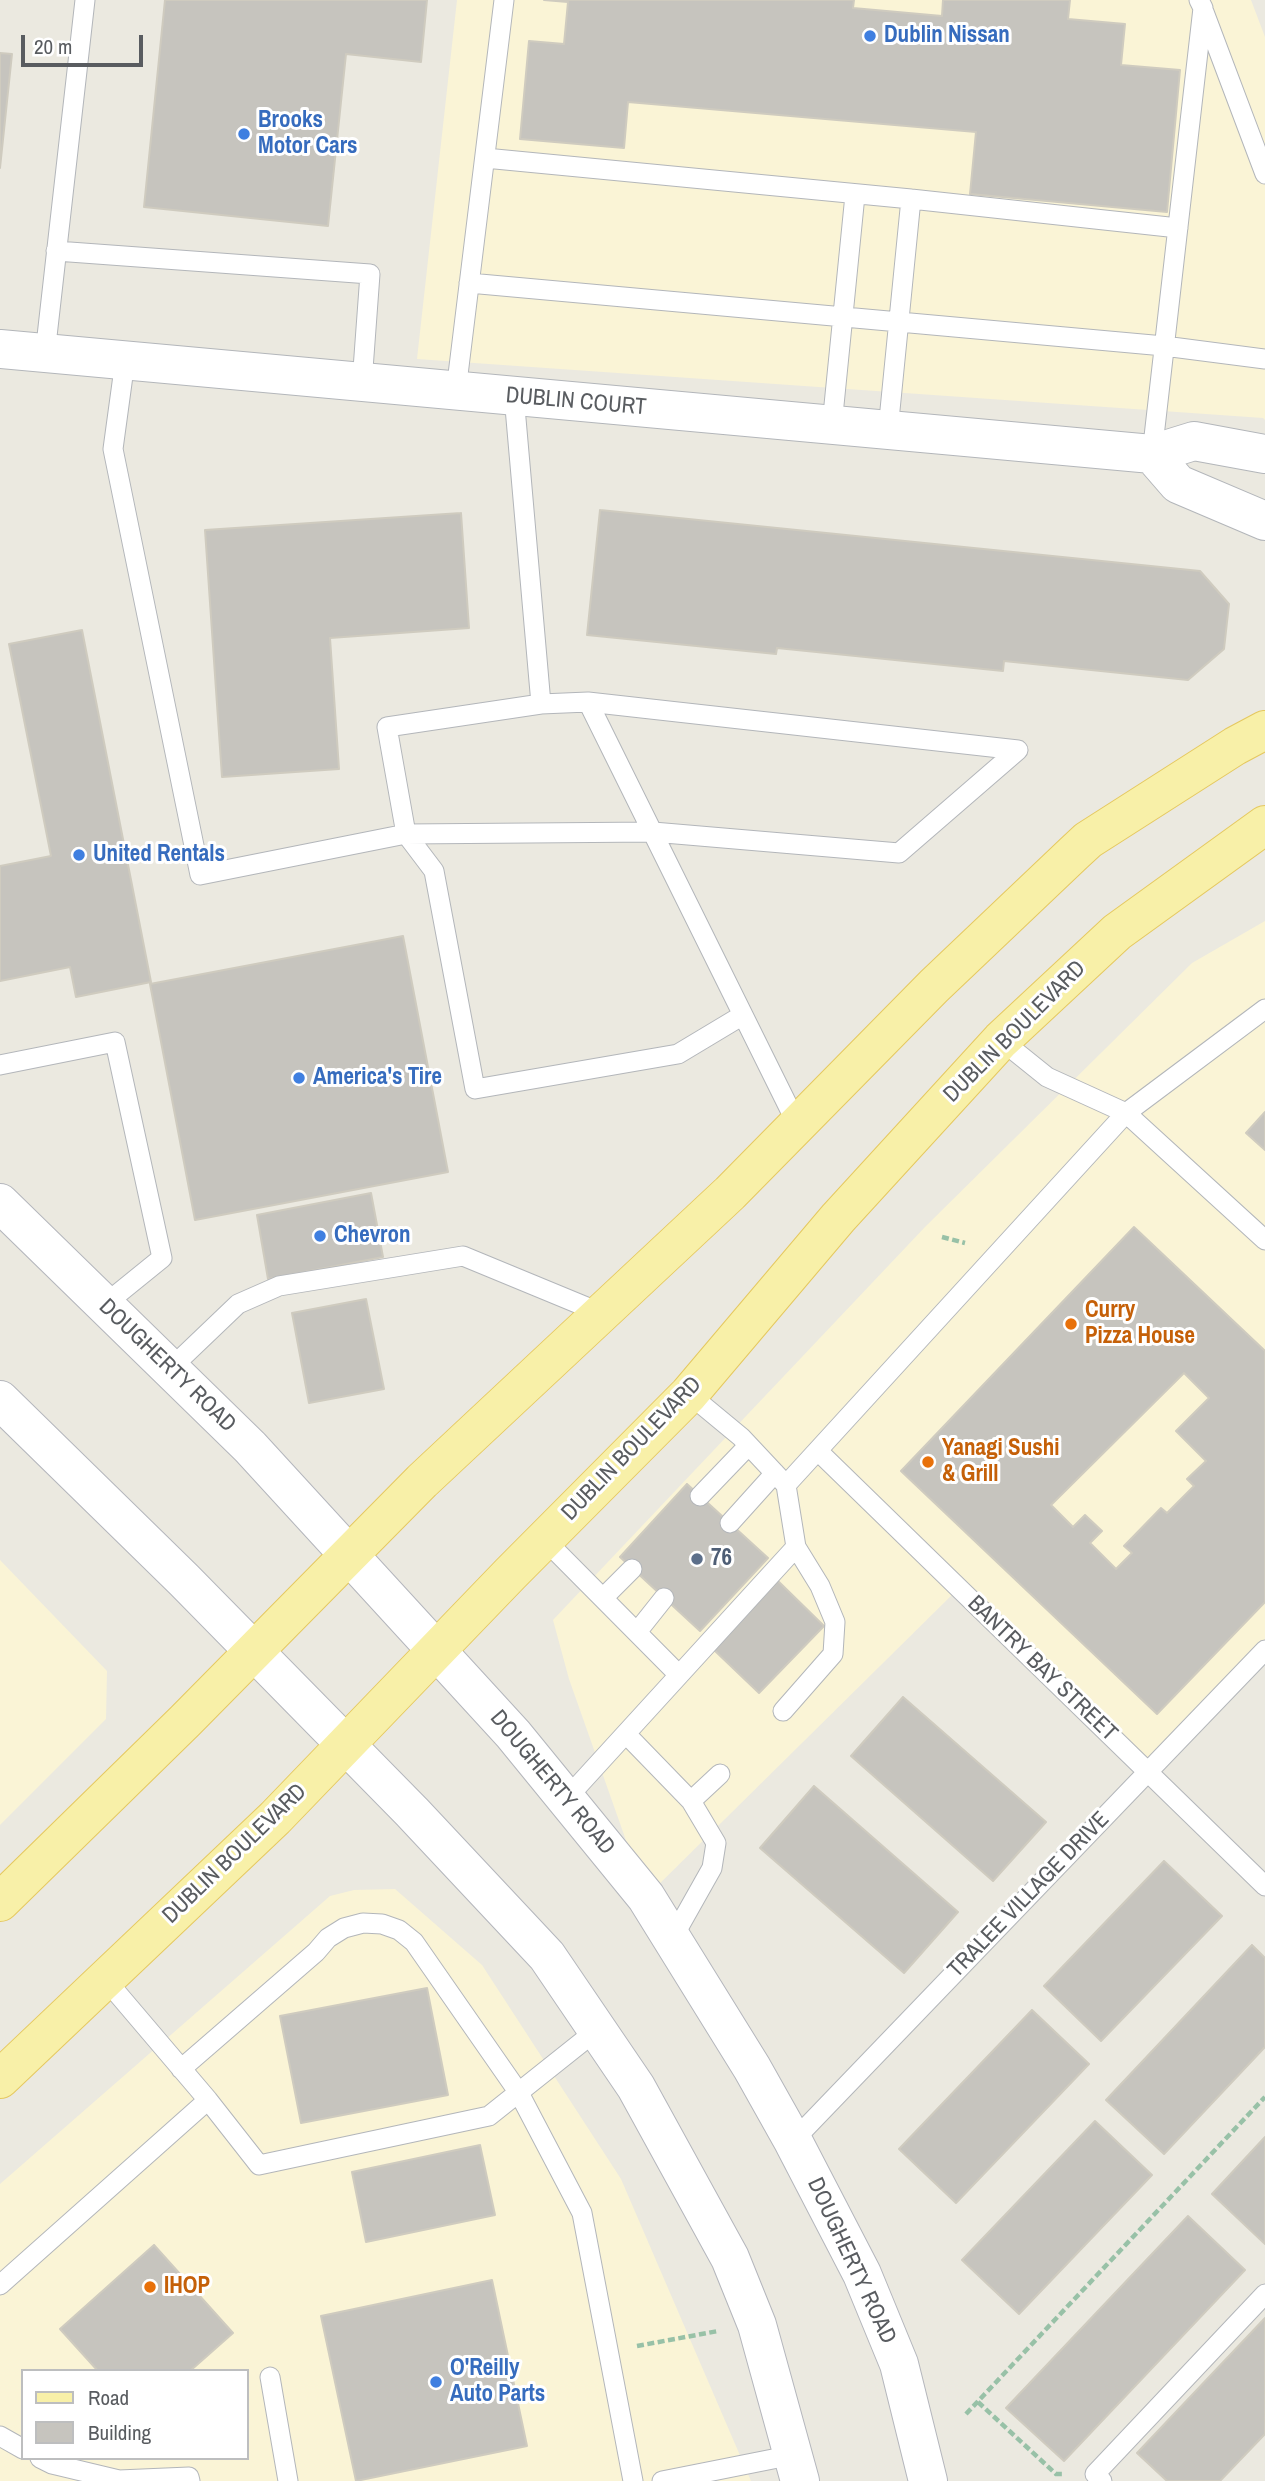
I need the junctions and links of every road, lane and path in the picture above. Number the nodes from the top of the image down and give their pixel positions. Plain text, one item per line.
1 (85, 0) edge
2 (504, 0) edge
3 (1201, 4) edge
4 (485, 158) junction
5 (1265, 174) edge
6 (855, 195) junction
7 (911, 199) junction
8 (1178, 228) junction
9 (57, 251) junction
10 (469, 283) junction
11 (842, 316) junction
12 (900, 322) junction
13 (1164, 346) junction
14 (0, 349) edge
15 (44, 354) junction
16 (1265, 359) edge
17 (125, 361) junction
18 (362, 383) junction
19 (456, 391) junction
20 (514, 396) junction
21 (832, 425) junction
22 (888, 430) junction
23 (1152, 454) junction
24 (1265, 454) edge
25 (1265, 520) edge
26 (588, 702) junction
27 (541, 704) junction
28 (1265, 730) edge
29 (1265, 825) edge
30 (653, 832) junction
31 (406, 834) junction
32 (1265, 1009) edge
33 (743, 1015) junction
34 (1001, 1040) junction
35 (0, 1065) edge
36 (1126, 1113) junction
37 (797, 1124) junction
38 (0, 1203) edge
39 (1265, 1240) edge
40 (104, 1304) junction
41 (601, 1312) junction
42 (170, 1369) junction
43 (689, 1394) junction
44 (0, 1400) edge
45 (748, 1446) junction
46 (819, 1452) junction
47 (781, 1479) junction
48 (700, 1496) dead end
49 (730, 1523) dead end
50 (544, 1539) junction
51 (796, 1546) junction
52 (349, 1554) junction
53 (632, 1569) dead end
54 (603, 1598) junction
55 (664, 1598) dead end
56 (637, 1632) junction
57 (436, 1650) junction
58 (1265, 1650) edge
59 (254, 1651) junction
60 (679, 1675) junction
61 (783, 1711) dead end
62 (626, 1734) junction
63 (345, 1744) junction
64 (1148, 1771) junction
65 (720, 1774) dead end
66 (566, 1798) junction
67 (691, 1801) junction
68 (1265, 1886) edge
69 (0, 1902) edge
70 (672, 1939) junction
71 (106, 1980) junction
72 (597, 2030) junction
73 (181, 2069) junction
74 (0, 2079) edge
75 (519, 2093) junction
76 (1265, 2097) edge
77 (208, 2101) junction
78 (793, 2141) junction
79 (0, 2285) edge
80 (1265, 2294) edge
81 (757, 2325) junction
82 (608, 2351) junction
83 (270, 2377) dead end
84 (978, 2402) junction
85 (966, 2414) dead end
86 (0, 2437) edge
87 (21, 2448) edge
88 (44, 2460) edge
89 (796, 2468) edge
90 (1098, 2477) edge
91 (190, 2481) edge
92 (288, 2481) edge
93 (633, 2481) edge
94 (662, 2481) edge
95 (928, 2481) edge

1 - 9 lane
2 - 4 lane
3 - 5 lane
3 - 8 lane
4 - 6 lane
4 - 10 lane
6 - 7 lane
6 - 11 lane
7 - 8 lane
7 - 12 lane
8 - 13 lane
9 - 15 lane
9 - 18 lane
10 - 11 lane
10 - 19 lane
11 - 12 lane
11 - 21 lane
12 - 13 lane
12 - 22 lane
13 - 16 lane
13 - 23 lane
14 - 15 main road, DUBLIN COURT
15 - 17 main road, DUBLIN COURT
17 - 18 main road, DUBLIN COURT
17 - 31 lane
18 - 19 main road, DUBLIN COURT
19 - 20 main road, DUBLIN COURT
20 - 21 main road, DUBLIN COURT
20 - 27 lane
21 - 22 main road, DUBLIN COURT
22 - 23 main road, DUBLIN COURT
23 - 24 main road, DUBLIN COURT
23 - 25 main road
26 - 27 lane
26 - 30 lane
26 - 30 lane
27 - 31 lane
28 - 37 main road
29 - 34 main road, DUBLIN BOULEVARD
30 - 31 lane
30 - 33 lane
31 - 33 lane
32 - 36 lane
33 - 37 lane
34 - 36 lane
34 - 43 main road, DUBLIN BOULEVARD
35 - 40 lane
36 - 39 lane
36 - 46 lane
37 - 41 main road
38 - 40 main road, DOUGHERTY ROAD
40 - 42 main road, DOUGHERTY ROAD
41 - 42 lane
41 - 52 main road
42 - 52 main road, DOUGHERTY ROAD
43 - 45 lane
43 - 50 main road, DUBLIN BOULEVARD
44 - 59 main road
45 - 47 lane
45 - 48 lane
46 - 47 lane
46 - 64 lane, BANTRY BAY STREET
47 - 49 lane
47 - 51 lane
50 - 54 lane
50 - 57 main road, DUBLIN BOULEVARD
51 - 60 lane
51 - 61 lane
52 - 57 main road, DOUGHERTY ROAD
52 - 59 main road
53 - 54 lane
54 - 56 lane
55 - 56 lane
56 - 60 lane
57 - 63 main road, DUBLIN BOULEVARD
57 - 66 main road, DOUGHERTY ROAD
58 - 64 lane, TRALEE VILLAGE DRIVE
59 - 63 main road
59 - 69 main road
60 - 62 lane
62 - 66 lane
62 - 67 lane
63 - 71 main road, DUBLIN BOULEVARD
63 - 72 main road
64 - 68 lane, BANTRY BAY STREET
64 - 78 lane, TRALEE VILLAGE DRIVE
65 - 67 lane
66 - 70 main road, DOUGHERTY ROAD
67 - 70 lane
70 - 78 main road, DOUGHERTY ROAD
71 - 73 lane
71 - 74 main road, DUBLIN BOULEVARD
72 - 75 lane
72 - 81 main road
73 - 75 lane
73 - 77 lane
75 - 77 lane
75 - 82 lane
76 - 84 path
77 - 79 lane
78 - 95 main road, DOUGHERTY ROAD
80 - 90 lane
81 - 82 path
81 - 89 main road
82 - 93 lane
83 - 92 lane
84 - 85 path
84 - 90 path
86 - 87 lane
88 - 91 lane
89 - 94 lane

